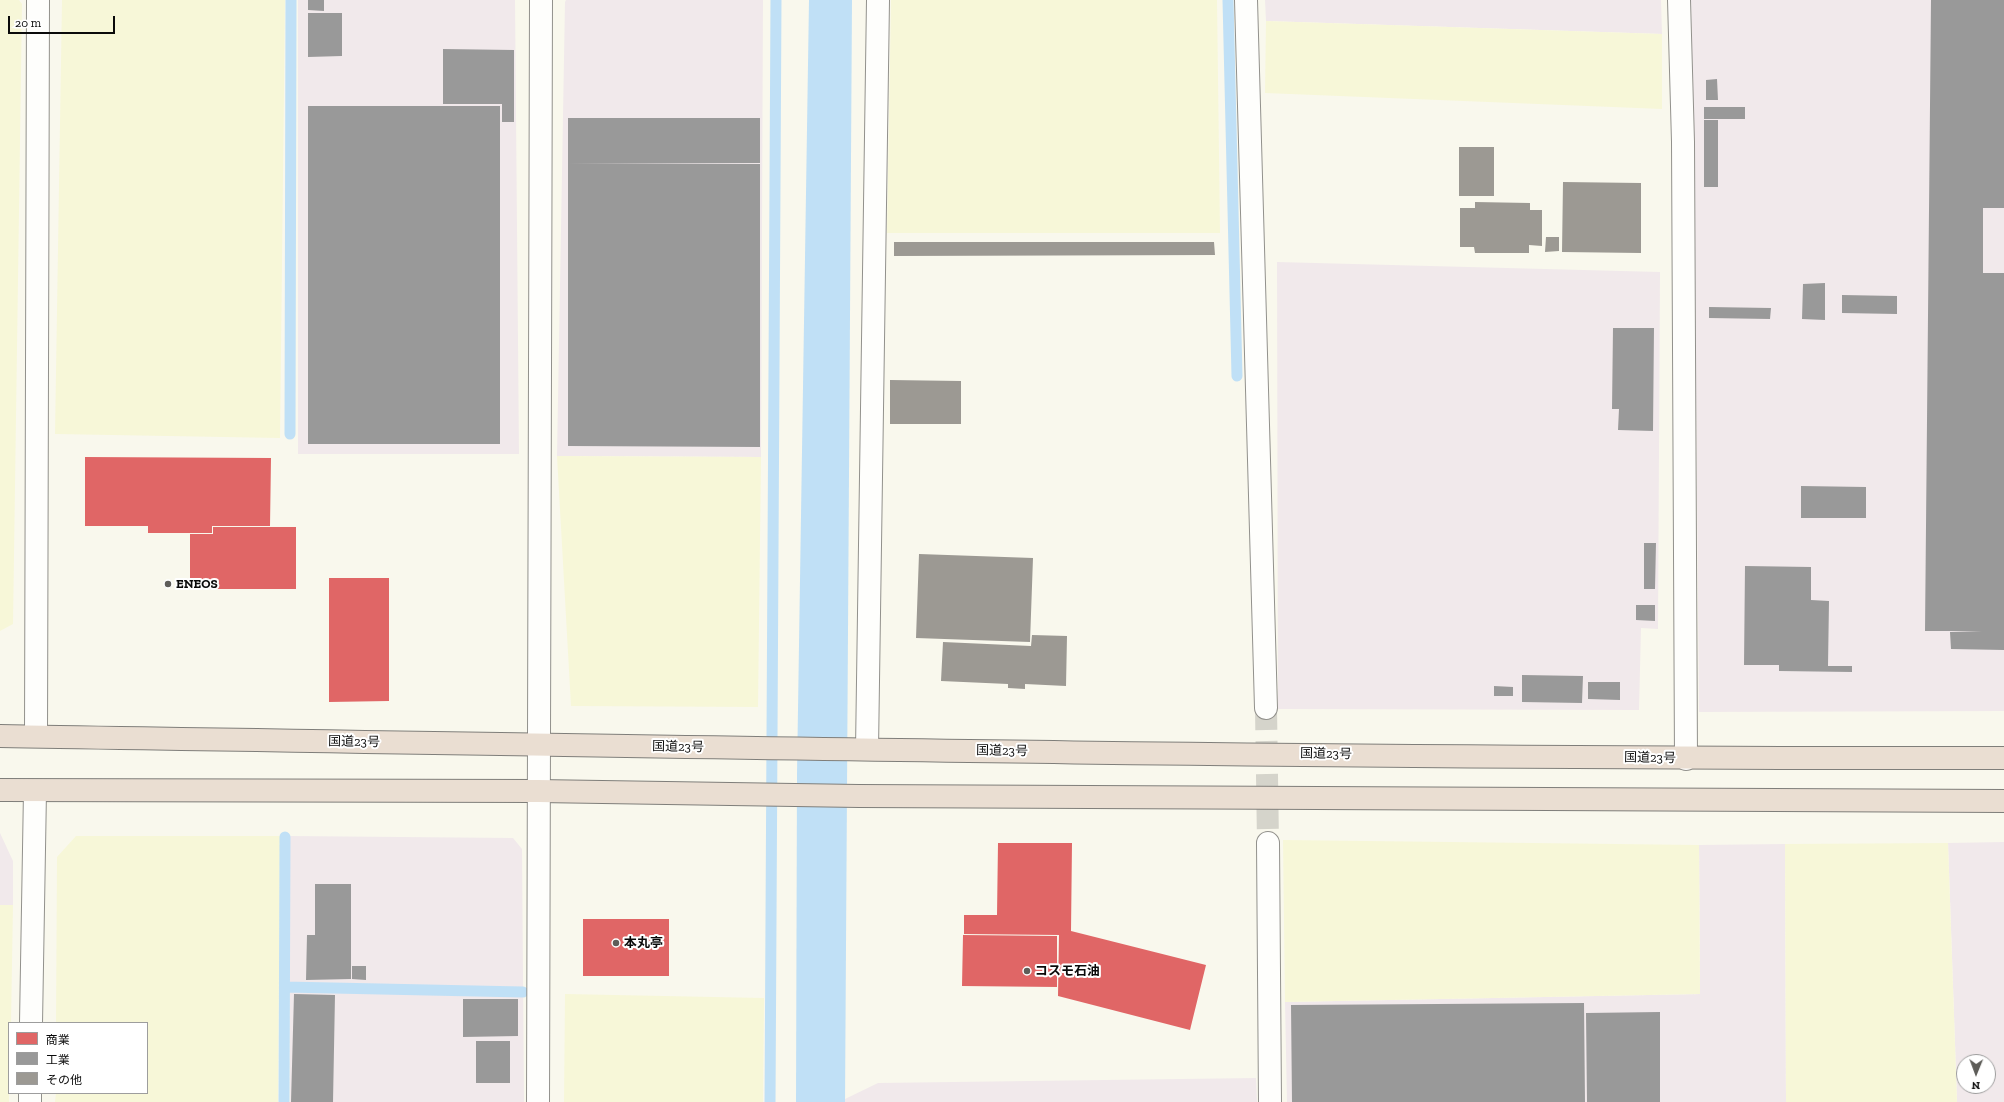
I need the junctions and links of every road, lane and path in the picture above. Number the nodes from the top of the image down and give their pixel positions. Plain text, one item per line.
1 (38, 0) edge
2 (541, 0) edge
3 (878, 0) edge
4 (1246, 0) edge
5 (1678, 0) edge
6 (1266, 708) tunnel mouth
7 (0, 736) edge
8 (36, 736) junction
9 (539, 746) junction
10 (864, 749) junction
11 (1686, 758) junction
12 (2004, 758) edge
13 (0, 790) edge
14 (538, 791) junction
15 (35, 792) junction
16 (2004, 801) edge
17 (1268, 843) tunnel mouth
18 (31, 1022) edge
19 (538, 1102) edge
20 (1270, 1102) edge

1 - 8 street
2 - 9 street
3 - 10 street
4 - 6 street
5 - 11 street
7 - 8 highway, 国道23号
8 - 9 highway, 国道23号
9 - 10 highway, 国道23号
9 - 14 street
10 - 11 highway, 国道23号
11 - 12 highway, 国道23号
13 - 15 highway
14 - 15 highway
14 - 16 highway
14 - 19 street
15 - 18 street
17 - 20 street

